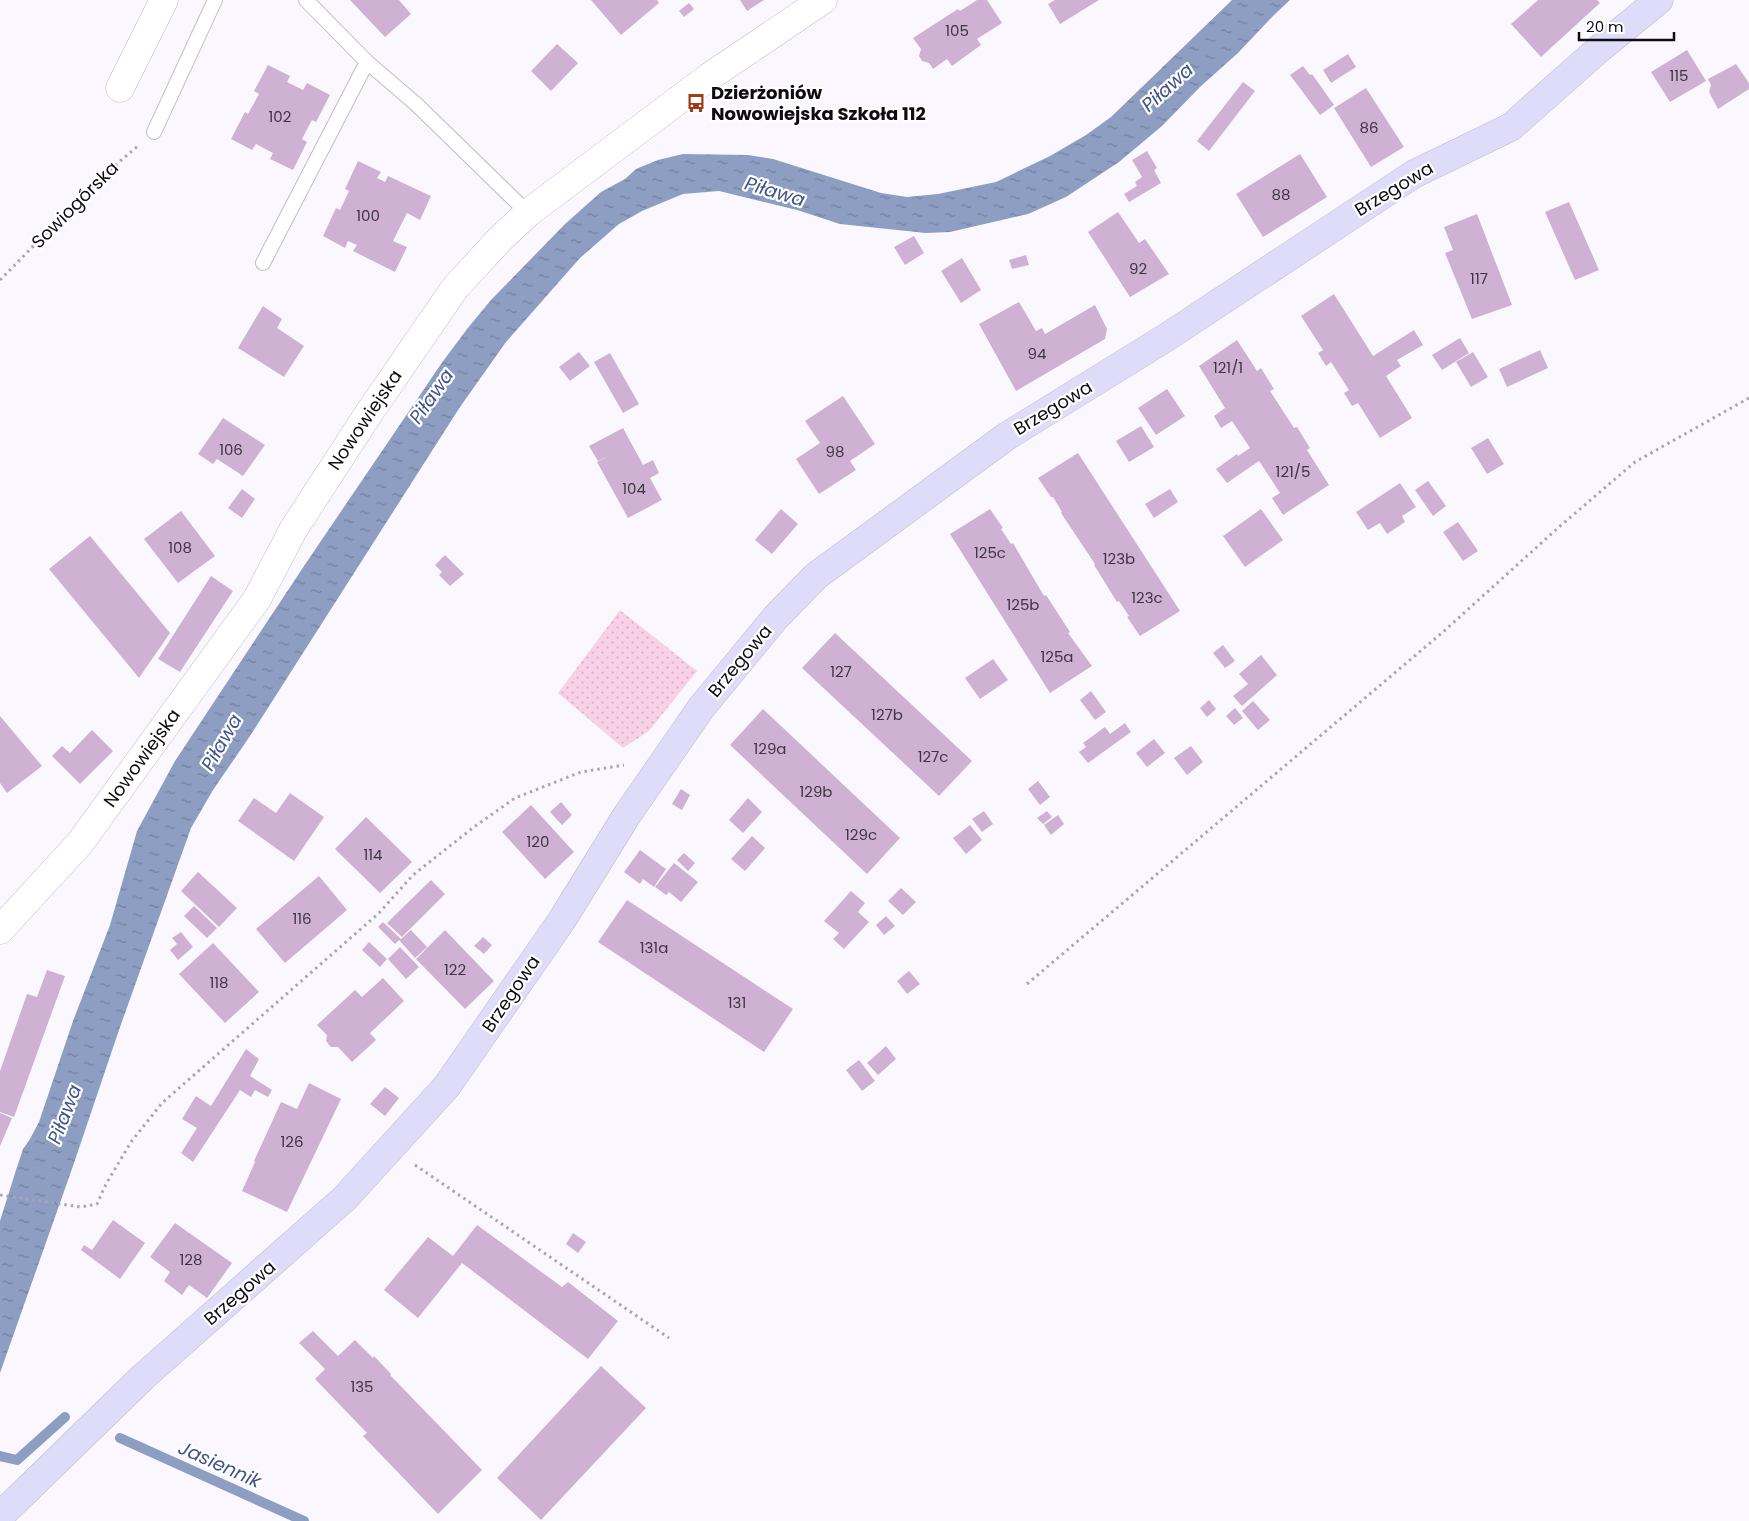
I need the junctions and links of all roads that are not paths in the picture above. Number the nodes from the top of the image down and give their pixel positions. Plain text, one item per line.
1 (164, 0) edge
2 (215, 0) edge
3 (306, 0) edge
4 (823, 0) edge
5 (1659, 0) edge
6 (367, 62) junction
7 (120, 88) dead end
8 (154, 132) road end
9 (528, 213) junction
10 (263, 263) dead end
11 (0, 930) edge
12 (0, 1516) edge

1 - 7 street
2 - 8 lane
3 - 6 lane
4 - 9 street, Nowowiejska
5 - 12 street, Brzegowa
6 - 9 lane
6 - 10 lane
9 - 11 street, Nowowiejska

